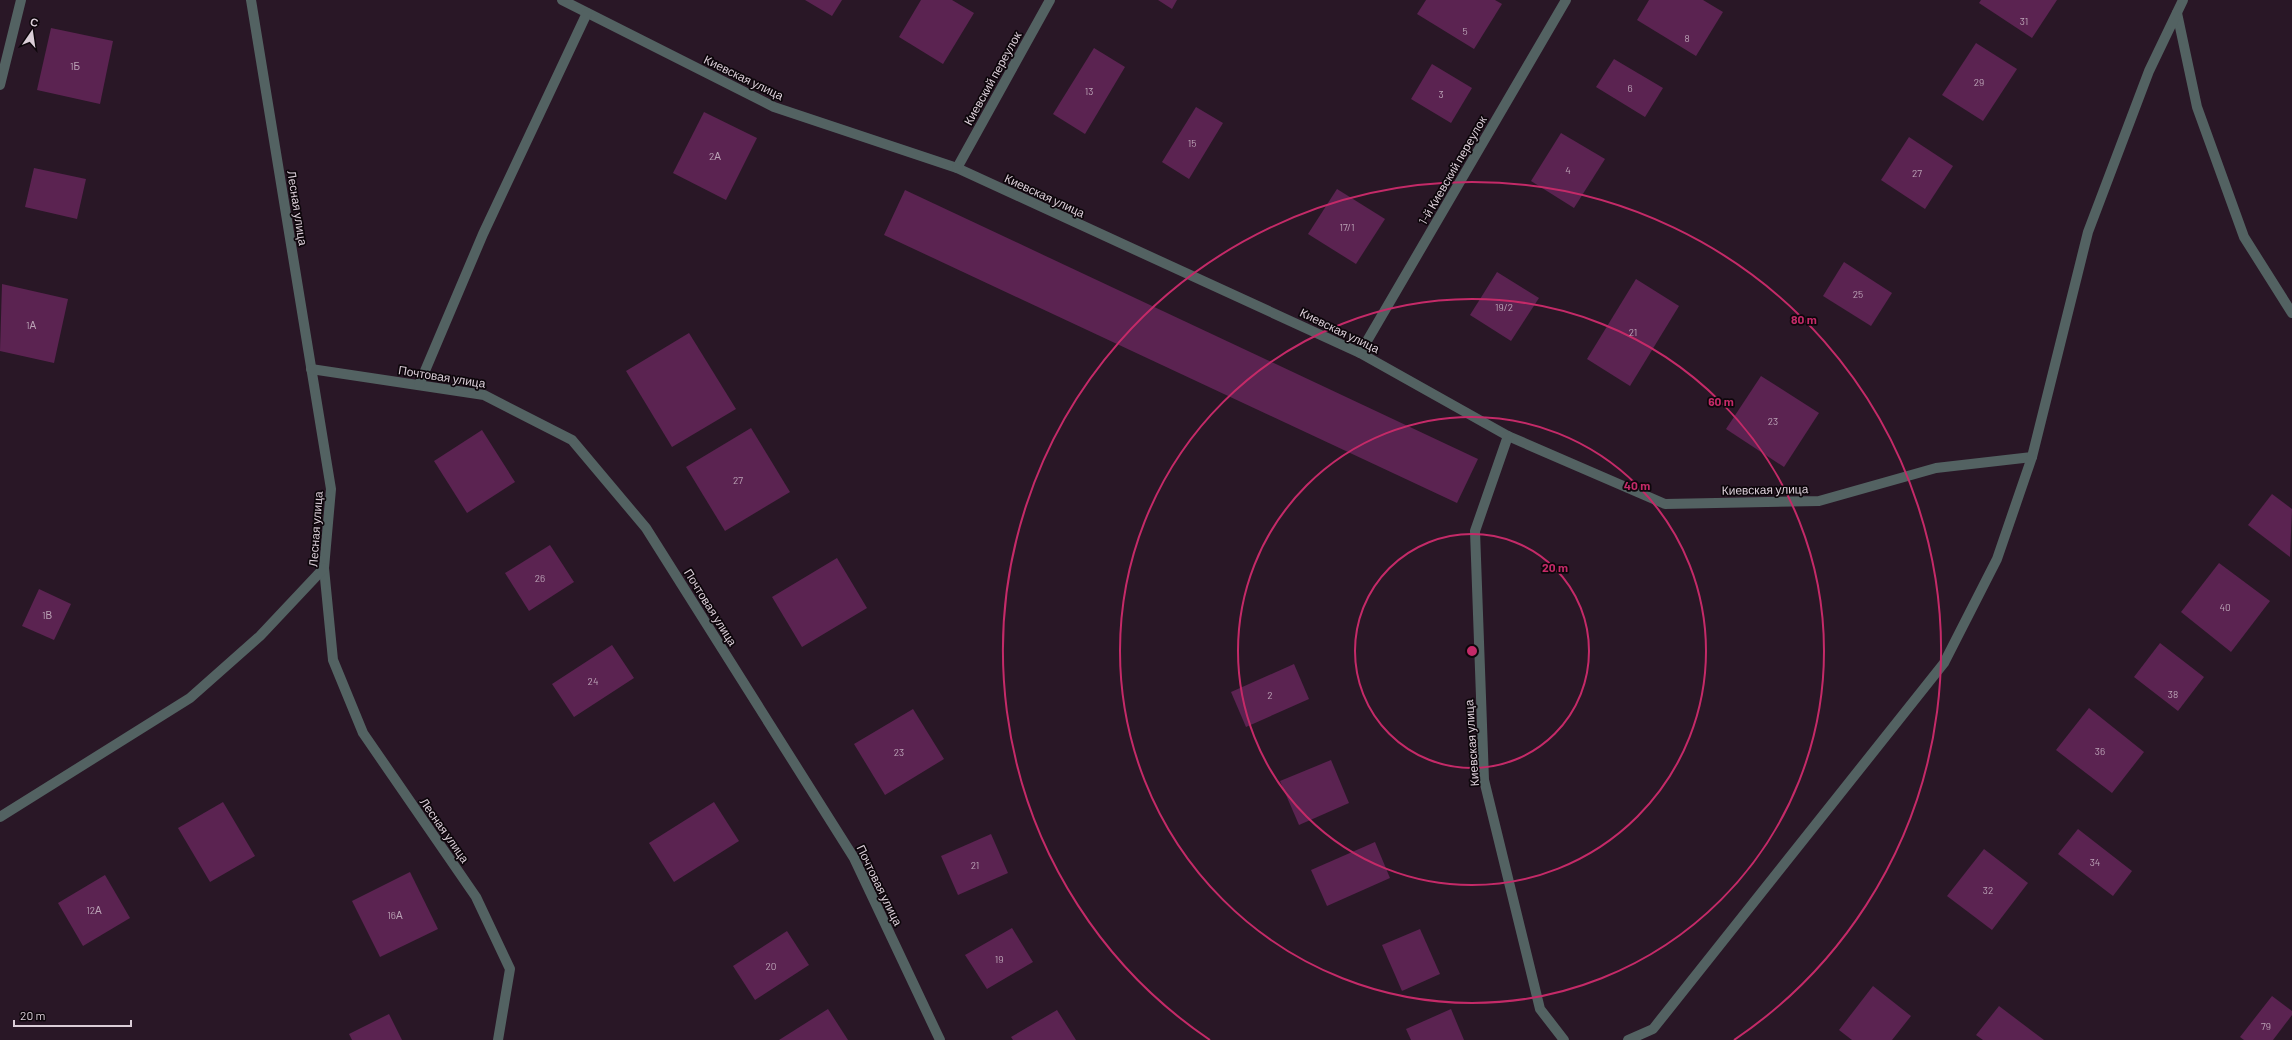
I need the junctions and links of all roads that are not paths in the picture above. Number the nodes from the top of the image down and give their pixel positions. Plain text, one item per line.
1 (21, 0) edge
2 (251, 0) edge
3 (562, 0) edge
4 (1050, 0) edge
5 (1566, 0) edge
6 (2183, 0) edge
7 (587, 13) junction
8 (2178, 13) junction
9 (0, 85) edge
10 (957, 168) junction
11 (2292, 313) edge
12 (1360, 353) junction
13 (311, 369) junction
14 (419, 385) junction
15 (1508, 436) junction
16 (2032, 457) junction
17 (324, 568) junction
18 (0, 817) edge
19 (498, 1040) edge
20 (940, 1040) edge
21 (1564, 1040) edge
22 (1628, 1040) edge

1 - 9 street
2 - 13 street, Лесная улица
3 - 7 street, Киевская улица
4 - 10 street, Киевский переулок
5 - 12 street, 1-й Киевский переулок
6 - 8 street
7 - 10 street, Киевская улица
7 - 14 street
8 - 11 street
8 - 16 street
10 - 12 street, Киевская улица
12 - 15 street, Киевская улица
13 - 14 street, Почтовая улица
13 - 17 street, Лесная улица
14 - 20 street, Почтовая улица
15 - 16 street, Киевская улица
15 - 21 street, Киевская улица
16 - 22 street
17 - 18 street
17 - 19 street, Лесная улица

